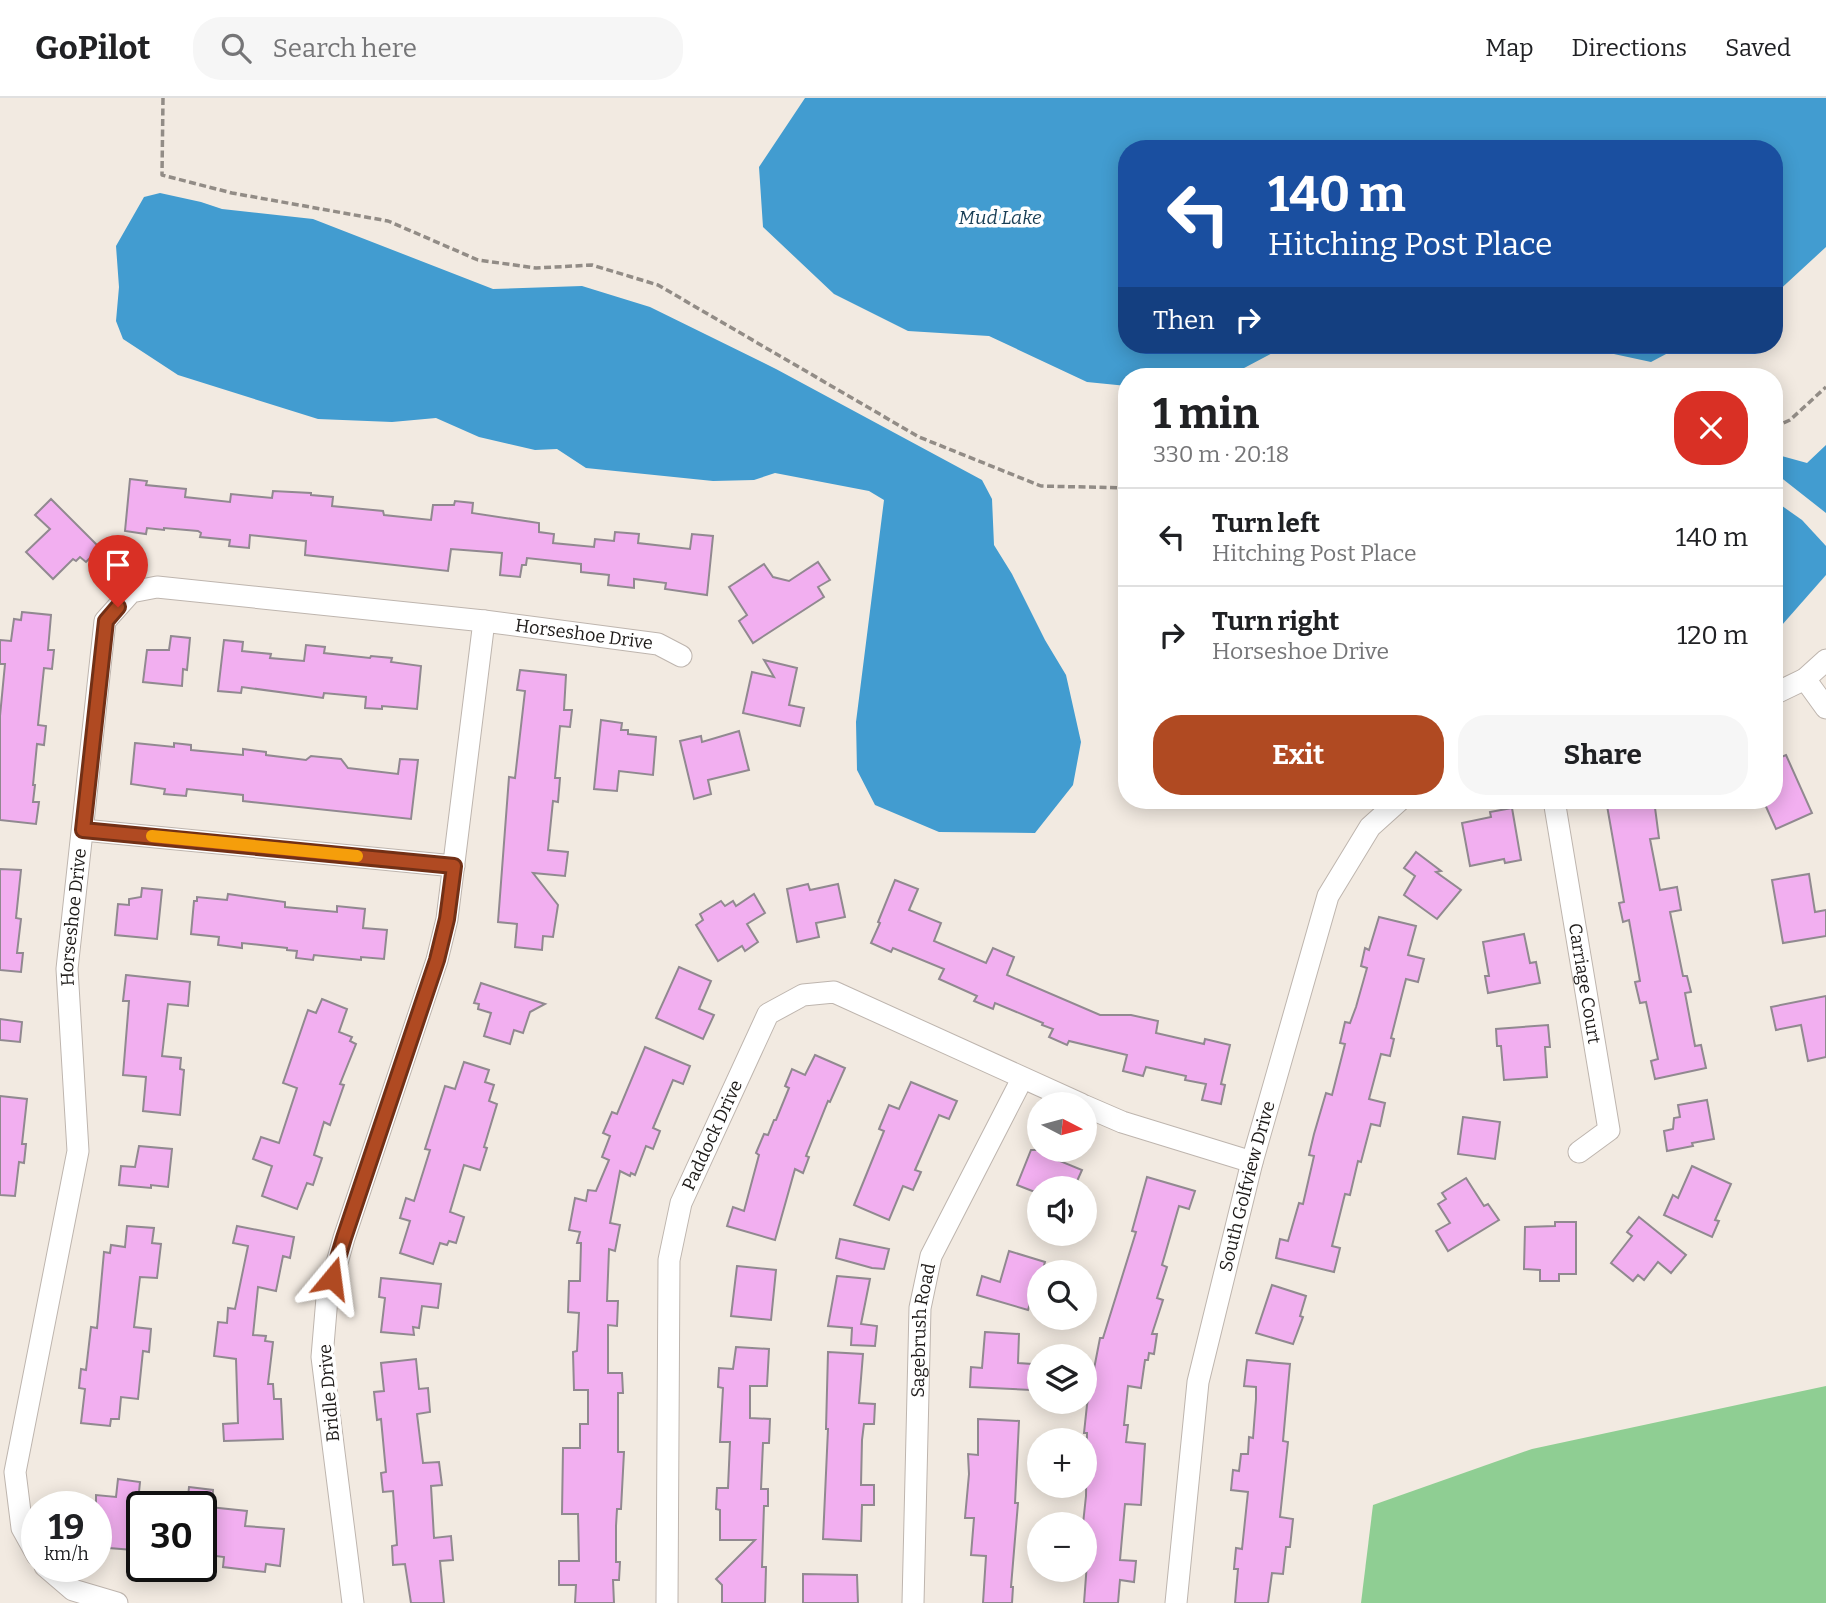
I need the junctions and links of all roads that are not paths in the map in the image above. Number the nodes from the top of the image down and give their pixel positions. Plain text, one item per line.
1 (484, 621) junction
2 (681, 656) dead end
3 (1826, 660) edge
4 (1805, 679) junction
5 (1783, 690) edge
6 (1826, 708) edge
7 (1390, 809) edge
8 (1556, 809) edge
9 (83, 830) junction
10 (454, 866) junction
11 (1022, 1079) junction
12 (1052, 1092) edge
13 (1097, 1111) edge
14 (1578, 1152) dead end
15 (1252, 1162) junction
16 (21, 1520) edge
17 (63, 1582) edge
18 (117, 1603) edge
19 (353, 1603) edge
20 (667, 1603) edge
21 (913, 1603) edge
22 (1176, 1603) edge

1 - 2 street, Horseshoe Drive
1 - 9 street, Horseshoe Drive
1 - 10 street
3 - 4 street
4 - 5 street
4 - 6 street
7 - 15 street, South Golfview Drive
8 - 14 street, Carriage Court
9 - 10 street
9 - 16 street, Horseshoe Drive
10 - 19 street, Bridle Drive
11 - 12 street, Paddock Drive
11 - 20 street, Paddock Drive
11 - 21 street, Sagebrush Road
13 - 15 street, Paddock Drive
15 - 22 street, South Golfview Drive
17 - 18 street

